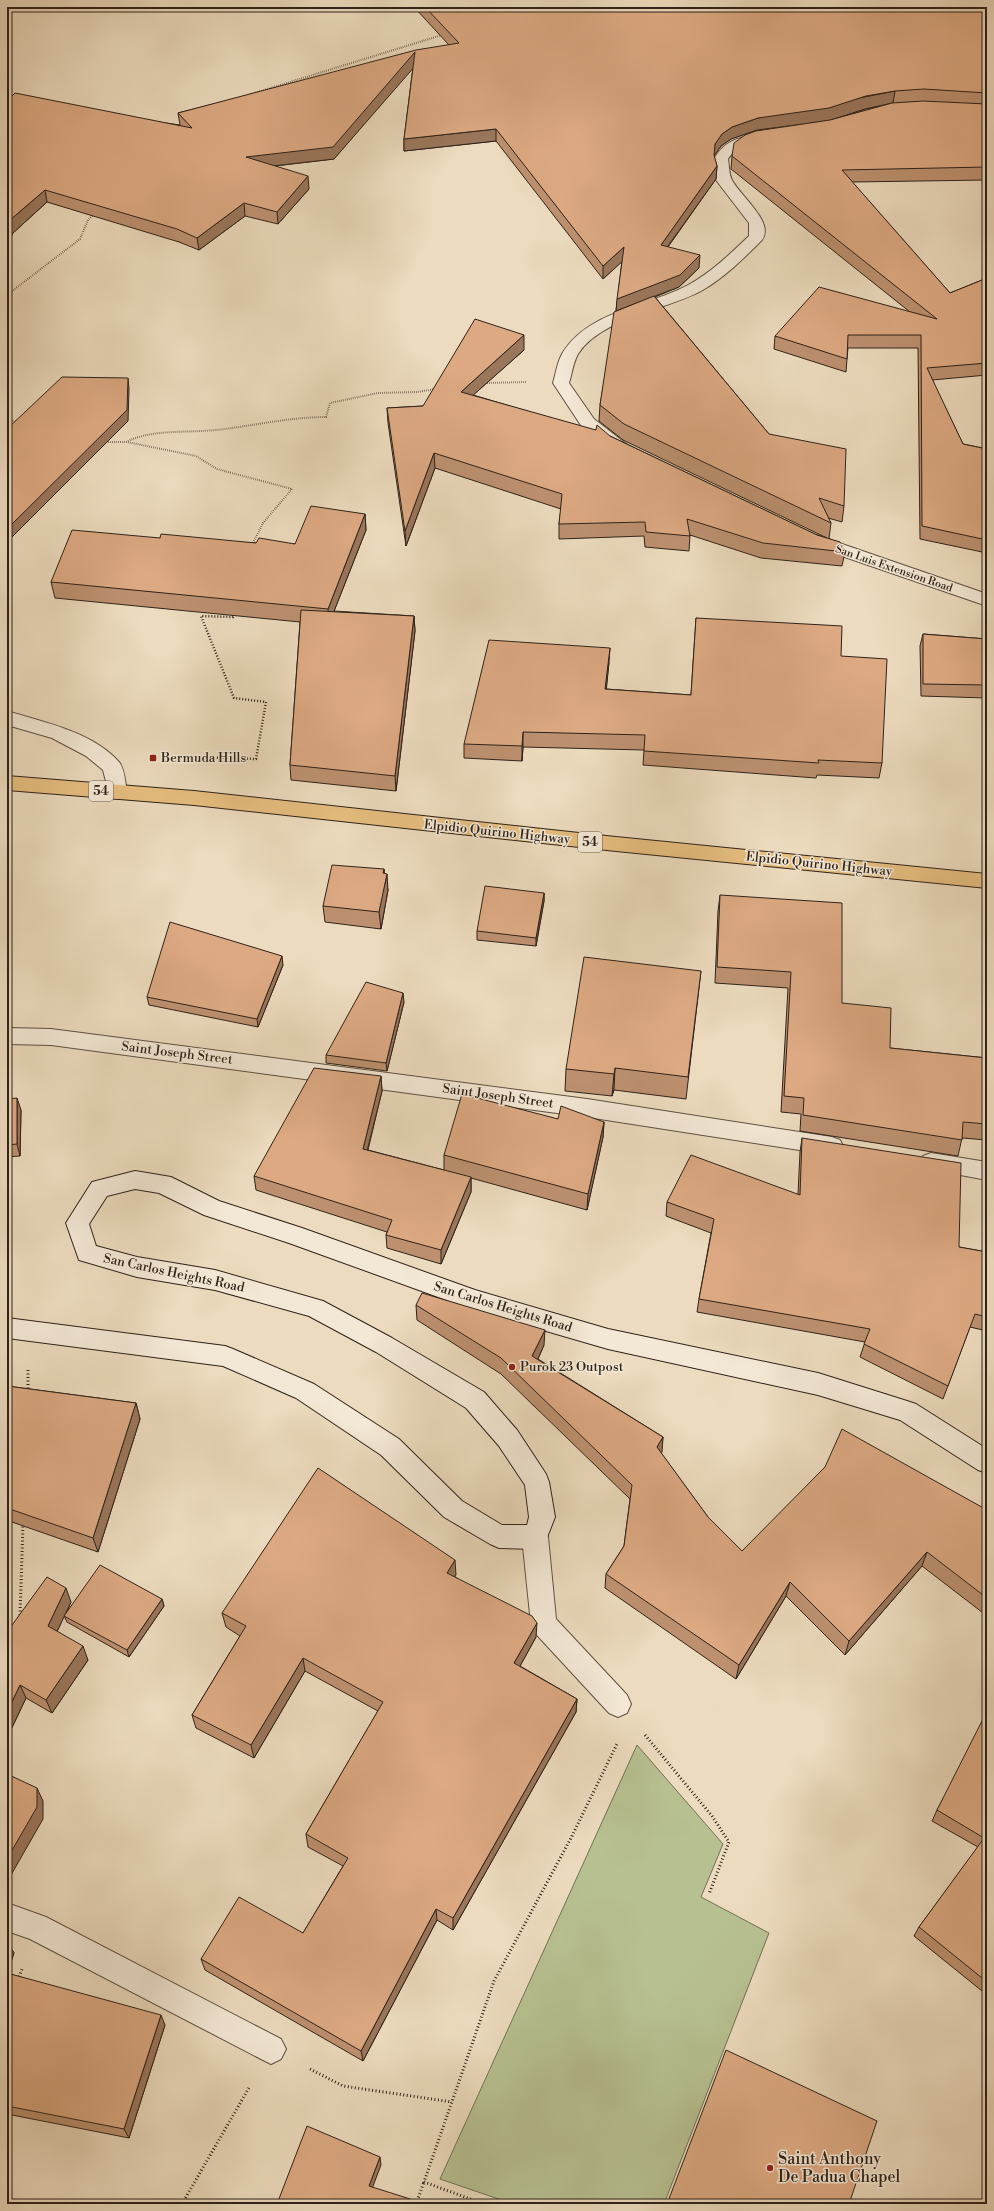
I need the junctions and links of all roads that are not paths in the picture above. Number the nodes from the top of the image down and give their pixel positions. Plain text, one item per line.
1 (773, 135) edge
2 (638, 455) edge
3 (801, 534) edge
4 (987, 600) edge
5 (7, 718) edge
6 (7, 783) edge
7 (117, 792) junction
8 (987, 881) edge
9 (7, 1036) edge
10 (853, 1150) edge
11 (908, 1158) edge
12 (987, 1171) edge
13 (18, 1329) edge
14 (987, 1462) edge
15 (535, 1537) junction
16 (624, 1711) road end
17 (7, 1917) edge
18 (271, 2049) road end

1 - 2 street
3 - 4 street, San Luis Extension Road
5 - 7 street
6 - 7 highway, Elpidio Quirino Highway / 54
7 - 8 highway, Elpidio Quirino Highway / 54
9 - 10 street, Saint Joseph Street
11 - 12 street
13 - 15 street
14 - 15 street, San Carlos Heights Road
15 - 16 street
17 - 18 street

